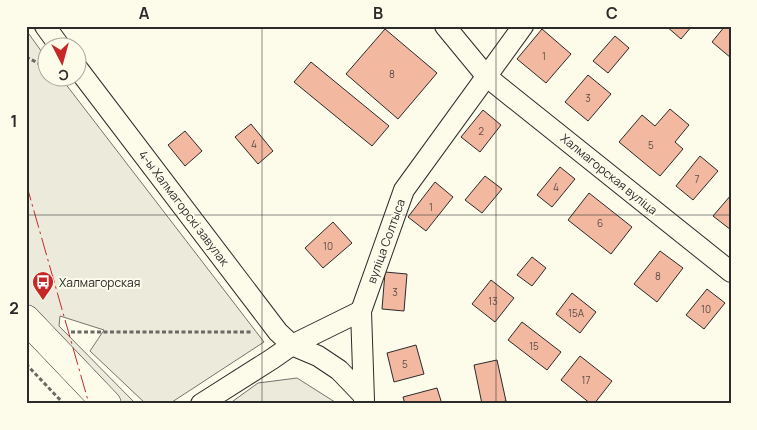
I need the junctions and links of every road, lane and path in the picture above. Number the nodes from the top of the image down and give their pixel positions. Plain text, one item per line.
1 (45, 26) edge
2 (445, 26) edge
3 (523, 26) edge
4 (54, 38) edge
5 (26, 57) edge
6 (38, 63) edge
7 (487, 77) junction
8 (88, 82) edge
9 (731, 272) edge
10 (361, 311) junction
11 (26, 318) edge
12 (71, 332) dead end
13 (285, 338) junction
14 (26, 364) edge
15 (364, 399) edge
16 (64, 404) edge
17 (107, 404) edge
18 (201, 404) edge

1 - 4 street
2 - 7 street, Халмагорская вуліца
3 - 7 street, вуліца Солтыса
5 - 6 path
7 - 9 street, Халмагорская вуліца
7 - 10 street, вуліца Солтыса
8 - 13 street, 4-ы Халмагорскі завулак
10 - 13 street
10 - 15 street, вуліца Солтыса
11 - 17 main road
12 - 13 path
13 - 15 street
13 - 18 street
14 - 16 path

